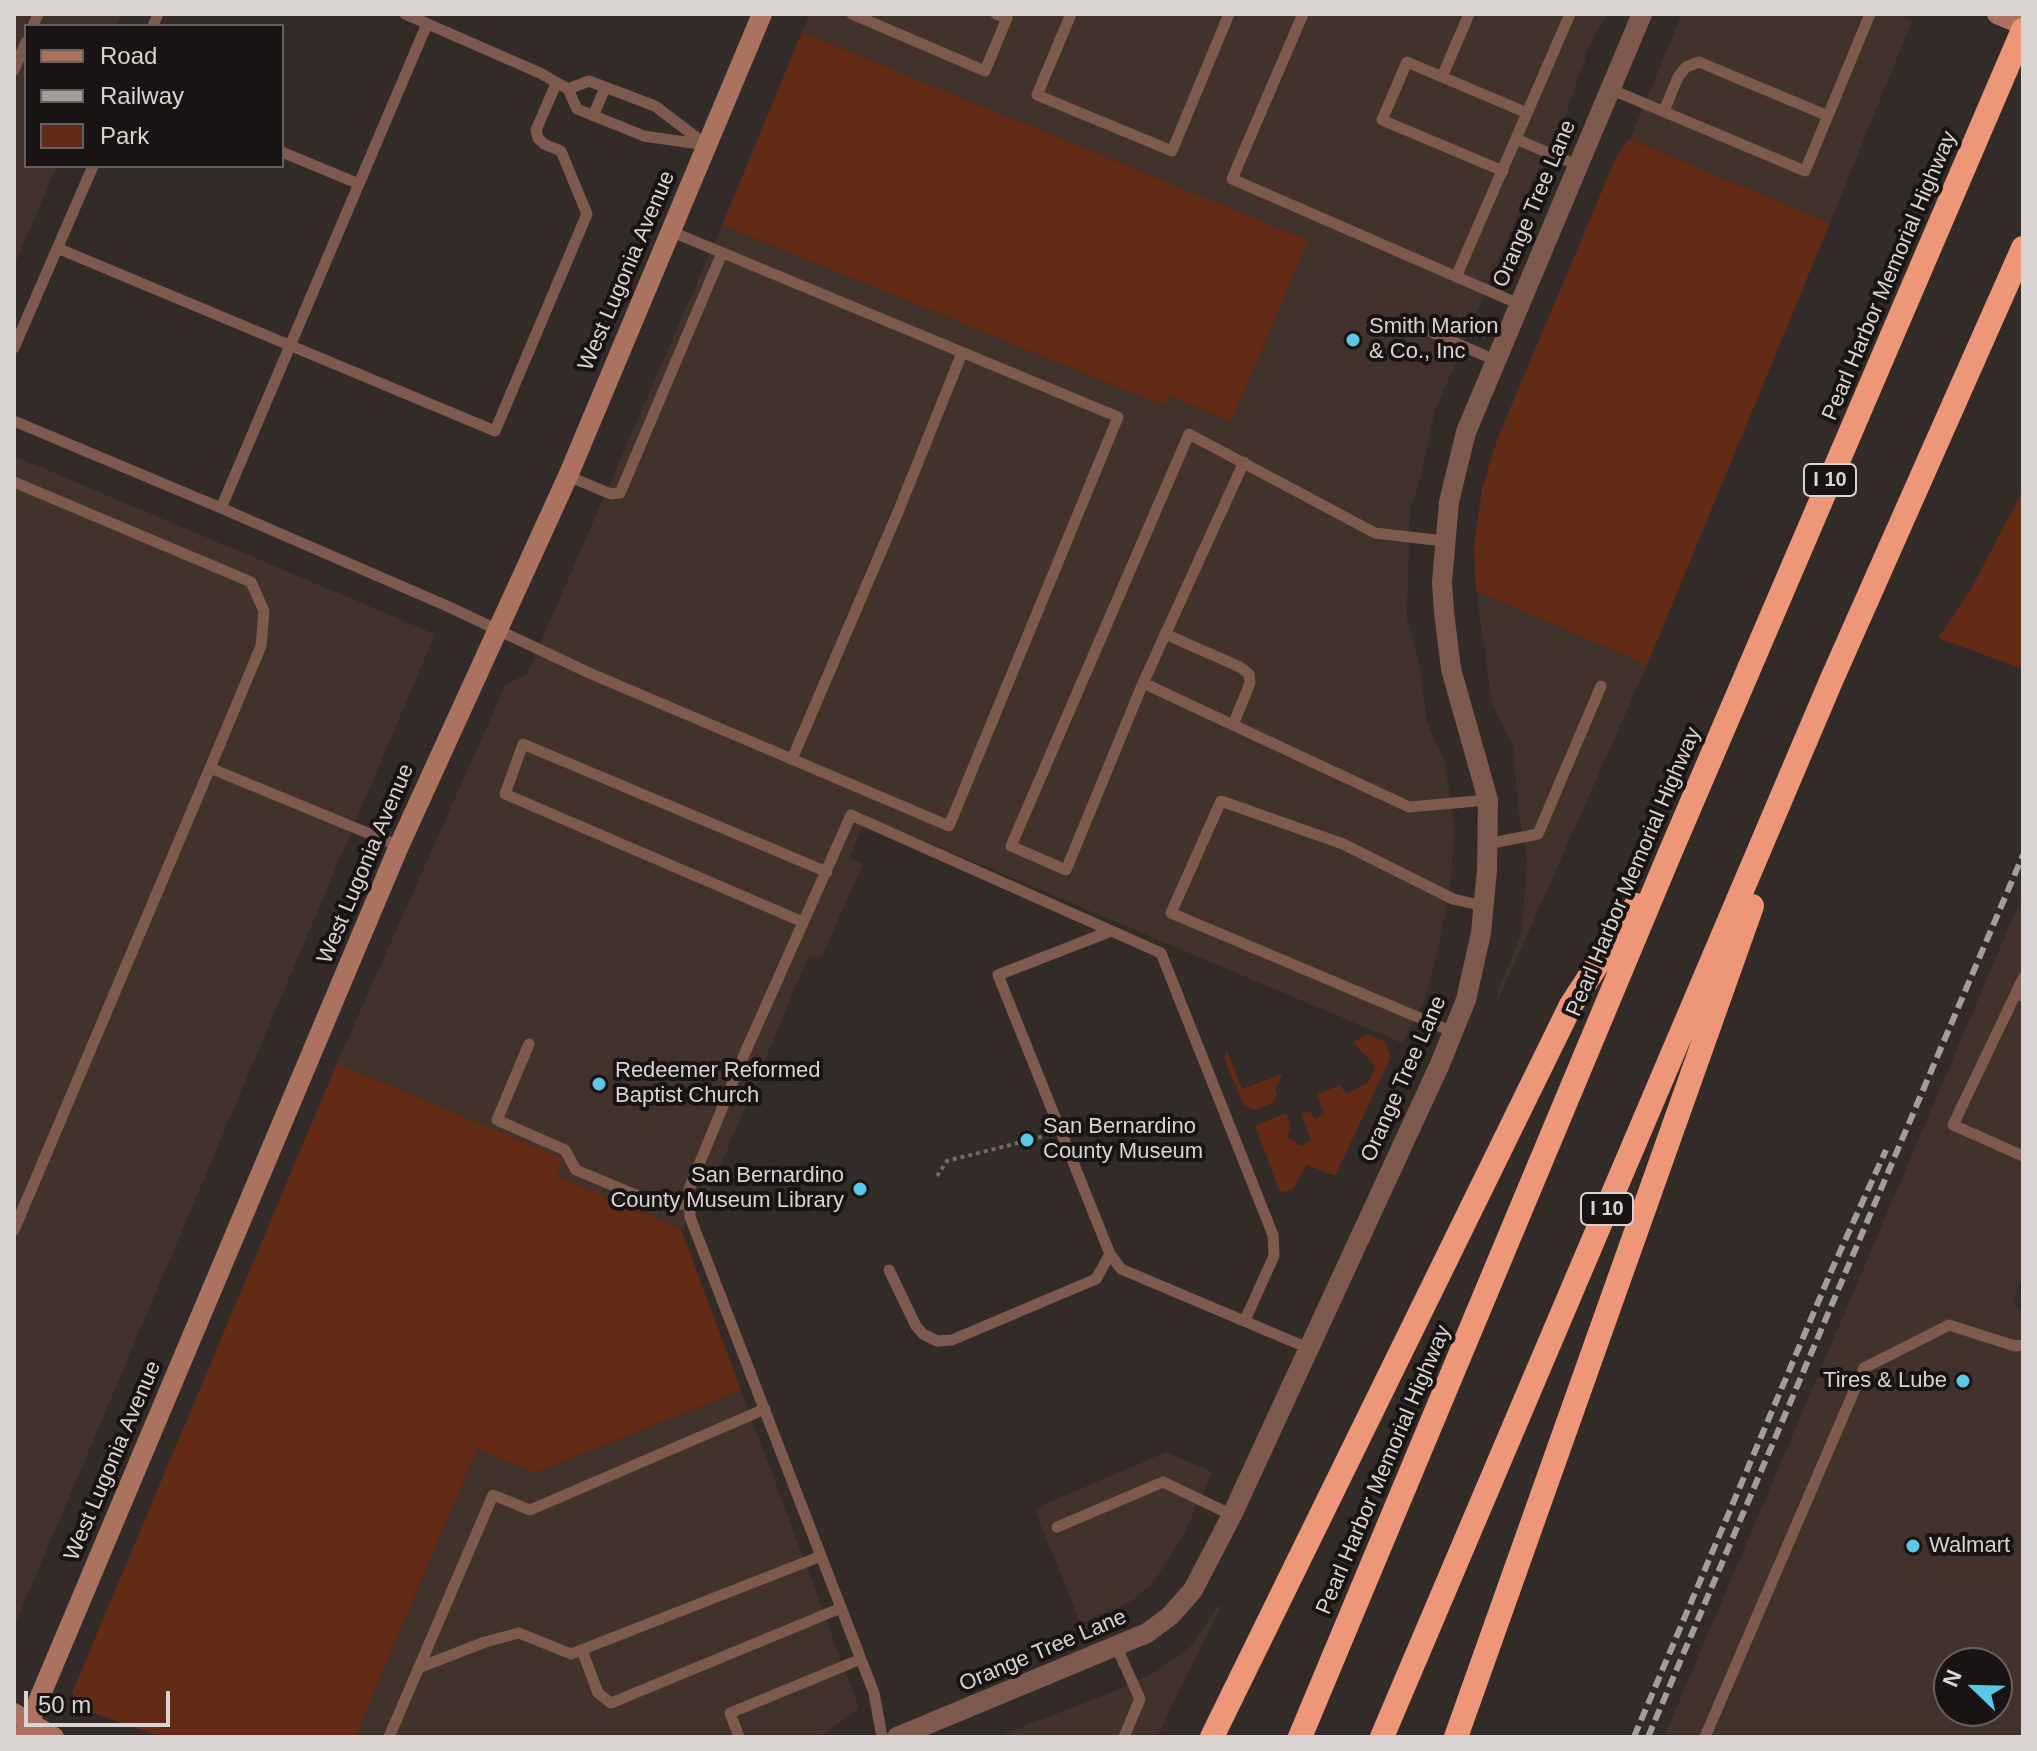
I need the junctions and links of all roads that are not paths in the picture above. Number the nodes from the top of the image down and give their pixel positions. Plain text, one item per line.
1 (405, 14) edge
2 (762, 14) edge
3 (852, 14) edge
4 (996, 14) edge
5 (1071, 14) edge
6 (1229, 14) edge
7 (1303, 14) edge
8 (1469, 14) edge
9 (1570, 14) edge
10 (1642, 14) edge
11 (1870, 14) edge
12 (1997, 14) edge
13 (427, 24) junction
14 (2023, 27) edge
15 (24, 47) edge
16 (14, 70) edge
17 (1442, 77) junction
18 (556, 84) junction
19 (605, 88) junction
20 (568, 89) junction
21 (1610, 89) junction
22 (1664, 111) junction
23 (1527, 113) junction
24 (593, 116) junction
25 (1828, 116) junction
26 (1516, 139) junction
27 (706, 145) junction
28 (284, 153) edge
29 (1577, 165) junction
30 (92, 168) edge
31 (1503, 171) junction
32 (359, 184) junction
33 (670, 231) junction
34 (57, 248) junction
35 (2023, 248) edge
36 (722, 253) junction
37 (1456, 277) junction
38 (1519, 304) junction
39 (1433, 333) dead end
40 (290, 345) junction
41 (14, 348) edge
42 (962, 353) junction
43 (1495, 360) junction
44 (14, 421) edge
45 (1244, 462) junction
46 (568, 476) junction
47 (14, 482) edge
48 (221, 508) junction
49 (1444, 541) junction
50 (499, 630) junction
51 (1165, 634) junction
52 (1831, 681) junction
53 (1143, 683) junction
54 (1601, 686) dead end
55 (1233, 725) junction
56 (792, 759) junction
57 (210, 768) junction
58 (1488, 800) junction
59 (1487, 844) junction
60 (399, 846) junction
61 (1670, 853) junction
62 (827, 872) junction
63 (1484, 906) junction
64 (803, 922) junction
65 (1111, 931) junction
66 (2023, 978) edge
67 (2020, 995) edge
68 (1453, 1032) junction
69 (529, 1044) dead end
70 (2023, 1156) edge
71 (690, 1204) junction
72 (14, 1230) edge
73 (1110, 1254) junction
74 (889, 1270) dead end
75 (1245, 1320) junction
76 (2023, 1345) edge
77 (1308, 1348) junction
78 (765, 1409) junction
79 (1232, 1515) junction
80 (1057, 1527) dead end
81 (821, 1556) junction
82 (841, 1608) junction
83 (1117, 1648) junction
84 (582, 1650) junction
85 (861, 1659) junction
86 (418, 1668) junction
87 (22, 1724) edge
88 (54, 1737) edge
89 (389, 1737) edge
90 (739, 1737) edge
91 (882, 1737) edge
92 (897, 1737) edge
93 (1124, 1737) edge
94 (1212, 1737) edge
95 (1300, 1737) edge
96 (1382, 1737) edge
97 (1456, 1737) edge
98 (1705, 1737) edge

1 - 13 lane
2 - 27 street, West Lugonia Avenue
3 - 4 lane
5 - 6 lane
7 - 37 lane
8 - 17 lane
9 - 23 lane
10 - 21 street, Orange Tree Lane
11 - 25 lane
12 - 14 street
13 - 18 lane
13 - 32 lane
14 - 61 highway, Pearl Harbor Memorial Highway / I 10
15 - 16 lane
17 - 23 lane
17 - 31 lane
18 - 20 lane
18 - 40 lane
19 - 20 lane
19 - 24 lane
19 - 27 lane
20 - 24 lane
21 - 22 lane
21 - 29 street, Orange Tree Lane
22 - 25 lane
22 - 25 lane
23 - 26 lane
24 - 27 lane
26 - 29 lane
26 - 31 lane
27 - 33 street, West Lugonia Avenue
28 - 32 lane
29 - 38 street, Orange Tree Lane
30 - 34 lane
31 - 37 lane
32 - 40 lane
33 - 36 lane
33 - 46 street, West Lugonia Avenue
34 - 40 lane
34 - 41 lane
35 - 52 highway, I 10
36 - 42 lane
36 - 46 lane
37 - 38 lane
38 - 43 street, Orange Tree Lane
39 - 43 lane
40 - 48 lane
42 - 56 lane
42 - 56 lane
43 - 49 street, Orange Tree Lane
44 - 48 lane
45 - 49 lane
45 - 51 lane
45 - 53 lane
46 - 50 street, West Lugonia Avenue
47 - 57 lane
48 - 50 lane
49 - 58 street, Orange Tree Lane
50 - 56 lane
50 - 60 street, West Lugonia Avenue
51 - 53 lane
51 - 55 lane
52 - 96 highway, I 10
52 - 97 highway
53 - 55 lane
54 - 59 lane
55 - 58 lane
57 - 60 lane
57 - 72 lane
58 - 59 street, Orange Tree Lane
59 - 63 street, Orange Tree Lane
60 - 87 street, West Lugonia Avenue
61 - 94 highway
61 - 95 highway, Pearl Harbor Memorial Highway / I 10
62 - 64 lane
62 - 64 lane
62 - 65 lane
63 - 68 street, Orange Tree Lane
63 - 68 lane
64 - 71 lane
65 - 73 lane
65 - 75 lane
66 - 67 lane
67 - 70 lane
68 - 77 street, Orange Tree Lane
69 - 71 lane
71 - 78 lane
73 - 74 lane
73 - 75 lane
75 - 77 lane
76 - 98 lane
77 - 79 street, Orange Tree Lane
78 - 81 lane
78 - 86 lane
79 - 80 lane
79 - 83 street, Orange Tree Lane
81 - 82 lane
81 - 84 lane
82 - 84 lane
82 - 85 lane
83 - 92 street, Orange Tree Lane
83 - 93 lane
84 - 86 lane
85 - 90 lane
85 - 91 lane
86 - 89 lane
87 - 88 street

